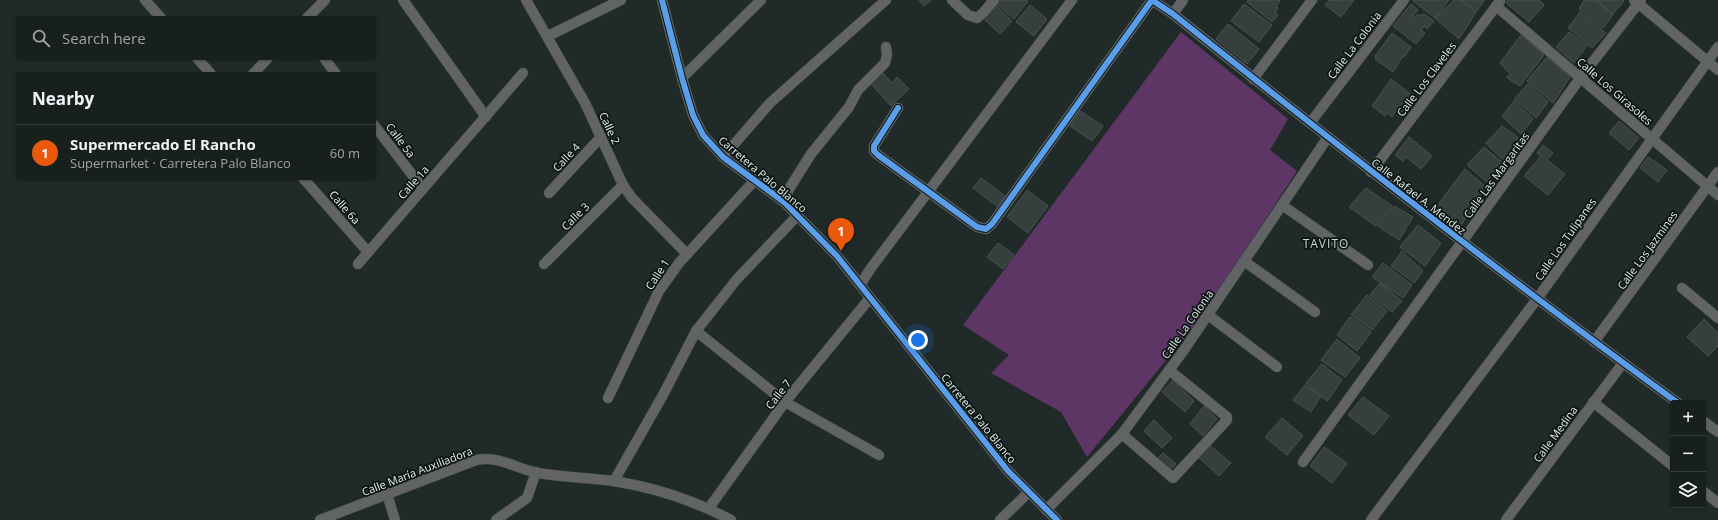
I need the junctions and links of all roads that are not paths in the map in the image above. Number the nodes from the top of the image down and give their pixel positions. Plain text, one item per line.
1 (145, 0) edge
2 (325, 0) edge
3 (404, 0) edge
4 (526, 0) edge
5 (621, 0) edge
6 (761, 0) edge
7 (886, 0) edge
8 (952, 0) edge
9 (994, 0) edge
10 (1072, 0) edge
11 (1152, 0) edge
12 (1183, 0) edge
13 (1312, 0) edge
14 (1404, 0) edge
15 (663, 1) edge
16 (1638, 1) edge
17 (1498, 3) edge
18 (1172, 14) junction
19 (159, 16) edge
20 (309, 16) edge
21 (548, 36) junction
22 (886, 47) dead end
23 (1718, 47) edge
24 (199, 60) edge
25 (266, 60) edge
26 (326, 60) edge
27 (1707, 61) junction
28 (1718, 70) edge
29 (209, 72) edge
30 (255, 72) edge
31 (334, 72) edge
32 (523, 73) dead end
33 (1580, 77) junction
34 (682, 78) junction
35 (1254, 79) junction
36 (898, 108) dead end
37 (486, 116) junction
38 (1310, 123) junction
39 (376, 128) edge
40 (601, 137) junction
41 (1328, 137) junction
42 (1651, 138) junction
43 (723, 156) junction
44 (1371, 172) junction
45 (1718, 172) edge
46 (305, 180) edge
47 (754, 181) junction
48 (623, 185) junction
49 (1708, 186) junction
50 (423, 190) junction
51 (928, 191) junction
52 (549, 193) dead end
53 (1718, 195) edge
54 (784, 202) junction
55 (1282, 205) junction
56 (798, 215) junction
57 (1463, 242) junction
58 (368, 252) junction
59 (687, 254) junction
60 (1244, 261) junction
61 (358, 264) dead end
62 (544, 264) dead end
63 (1368, 265) dead end
64 (860, 285) junction
65 (1682, 288) dead end
66 (870, 298) junction
67 (1537, 299) junction
68 (1315, 312) dead end
69 (1208, 315) junction
70 (1718, 318) edge
71 (696, 331) junction
72 (1594, 342) junction
73 (1623, 363) junction
74 (1277, 367) dead end
75 (1170, 370) junction
76 (608, 398) dead end
77 (1674, 400) edge
78 (785, 402) junction
79 (1593, 402) junction
80 (1706, 423) edge
81 (1718, 432) edge
82 (1122, 434) junction
83 (880, 455) dead end
84 (1303, 462) dead end
85 (1670, 464) edge
86 (536, 472) junction
87 (614, 482) junction
88 (1029, 492) junction
89 (1706, 493) edge
90 (387, 494) junction
91 (1718, 503) edge
92 (709, 508) junction
93 (1046, 510) junction
94 (320, 520) edge
95 (395, 520) edge
96 (496, 520) edge
97 (731, 520) edge
98 (1000, 520) edge
99 (1057, 520) edge
100 (1371, 520) edge
101 (1506, 520) edge

1 - 19 street
2 - 20 street
3 - 37 street
4 - 21 street, Calle 2
5 - 21 street
6 - 34 street
7 - 43 street
8 - 9 street
10 - 51 street
11 - 18 street, Calle Rafael A. Mendez
11 - 51 street
12 - 18 street
13 - 35 street
14 - 38 street, Calle La Colonia
15 - 34 street, Carretera Palo Blanco
16 - 27 street
16 - 33 street, Calle Las Margaritas
17 - 33 street, Calle Los Girasoles
17 - 44 street, Calle Los Claveles
18 - 35 street, Calle Rafael A. Mendez
21 - 40 street, Calle 2
22 - 54 street
23 - 27 street, Calle Los Tulipanes
24 - 29 street
25 - 30 street
26 - 31 street
27 - 28 street
27 - 42 street, Calle Los Tulipanes
32 - 37 street, Calle 1a
33 - 42 street, Calle Los Girasoles
33 - 57 street, Calle Las Margaritas
34 - 43 street, Carretera Palo Blanco
35 - 38 street, Calle Rafael A. Mendez
36 - 51 street
37 - 50 street, Calle 1a
38 - 41 street, Calle Rafael A. Mendez
39 - 50 street, Calle 5a
40 - 48 street, Calle 2
40 - 52 street, Calle 4
41 - 44 street, Calle Rafael A. Mendez
41 - 55 street, Calle La Colonia
42 - 49 street, Calle Los Girasoles
42 - 67 street, Calle Los Tulipanes
43 - 47 street, Carretera Palo Blanco
44 - 57 street, Calle Rafael A. Mendez
45 - 49 street, Calle Los Jazmines
46 - 58 street, Calle 6a
47 - 54 street, Carretera Palo Blanco
47 - 59 street, Calle 1
48 - 59 street, Calle 2
48 - 62 street, Calle 3
49 - 53 street, Calle Los Girasoles
49 - 72 street, Calle Los Jazmines
50 - 58 street, Calle 1a
51 - 64 street
54 - 56 street, Carretera Palo Blanco
55 - 60 street, Calle La Colonia
55 - 63 street
56 - 64 street, Carretera Palo Blanco
56 - 71 street
57 - 67 street, Calle Rafael A. Mendez
57 - 84 street, Calle Las Margaritas
58 - 61 street, Calle 1a
59 - 76 street, Calle 1
60 - 68 street
60 - 69 street, Calle La Colonia
64 - 66 street, Carretera Palo Blanco
65 - 70 street
66 - 78 street, Calle 7
66 - 88 street, Carretera Palo Blanco
67 - 72 street, Calle Rafael A. Mendez
67 - 100 street, Calle Los Tulipanes
69 - 74 street
69 - 75 street, Calle La Colonia
71 - 78 street
71 - 87 street
72 - 73 street, Calle Rafael A. Mendez
73 - 77 street, Calle Rafael A. Mendez
73 - 79 street, Calle Medina
75 - 82 street, Calle La Colonia
75 - 82 street
78 - 83 street
78 - 92 street, Calle 7
79 - 85 street
79 - 101 street, Calle Medina
80 - 81 street
82 - 93 street, Calle La Colonia
86 - 87 street, Calle María Auxiliadora
86 - 90 street, Calle María Auxiliadora
86 - 96 street
87 - 92 street, Calle María Auxiliadora
88 - 93 street, Carretera Palo Blanco
88 - 98 street
89 - 91 street
90 - 94 street, Calle María Auxiliadora
90 - 95 street
92 - 97 street, Calle María Auxiliadora
93 - 99 street, Carretera Palo Blanco

